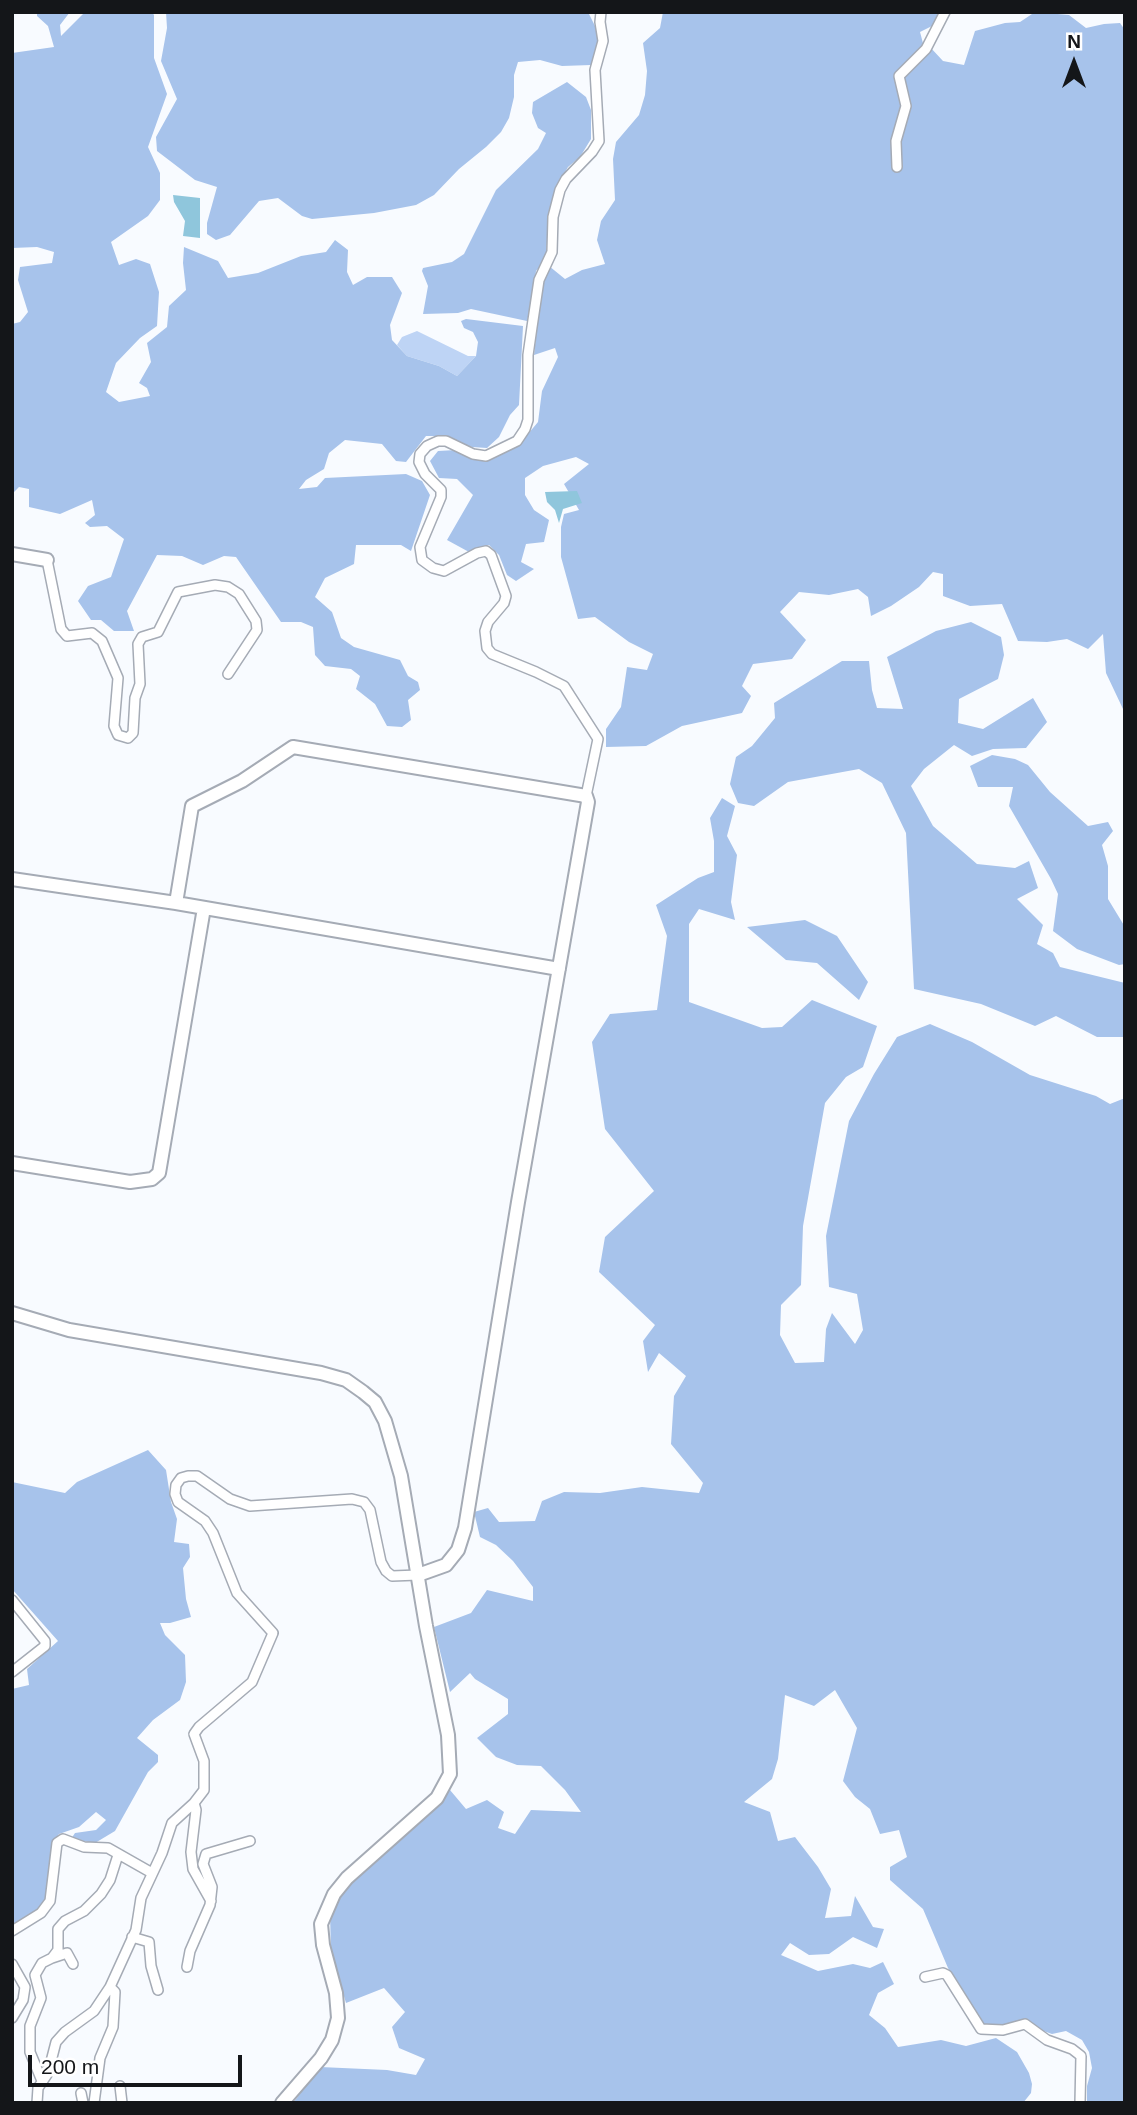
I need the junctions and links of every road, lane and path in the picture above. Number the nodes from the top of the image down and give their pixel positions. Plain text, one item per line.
1 (601, 12) edge
2 (945, 12) edge
3 (897, 167) dead end
4 (12, 554) edge
5 (47, 560) joint
6 (228, 674) dead end
7 (586, 796) junction
8 (12, 878) edge
9 (176, 904) junction
10 (204, 908) junction
11 (559, 969) junction
12 (12, 1163) edge
13 (12, 1313) edge
14 (418, 1574) junction
15 (12, 1600) edge
16 (12, 1672) edge
17 (194, 1803) junction
18 (250, 1841) dead end
19 (118, 1855) junction
20 (152, 1873) junction
21 (211, 1901) junction
22 (12, 1931) edge
23 (132, 1937) junction
24 (52, 1958) junction
25 (73, 1964) dead end
26 (12, 1965) edge
27 (187, 1967) dead end
28 (925, 1977) dead end
29 (110, 1987) junction
30 (158, 1990) dead end
31 (12, 2018) edge
32 (42, 2081) junction
33 (120, 2086) dead end
34 (37, 2103) edge
35 (94, 2103) edge
36 (122, 2103) edge
37 (282, 2103) edge
38 (1080, 2103) edge

1 - 7 street
2 - 3 street
4 - 5 street
5 - 6 street
7 - 9 street
7 - 11 street
8 - 9 street
9 - 10 street
10 - 11 street
10 - 12 street
11 - 14 street
13 - 14 street
14 - 17 street
14 - 37 street
15 - 16 street
17 - 20 street
17 - 21 street
18 - 21 street
19 - 20 street
19 - 22 street
19 - 24 street
20 - 23 street
21 - 27 street
23 - 29 street
23 - 30 street
24 - 25 street
24 - 32 street
26 - 31 street
28 - 38 street
29 - 32 street
29 - 35 street
32 - 34 street
33 - 36 street

